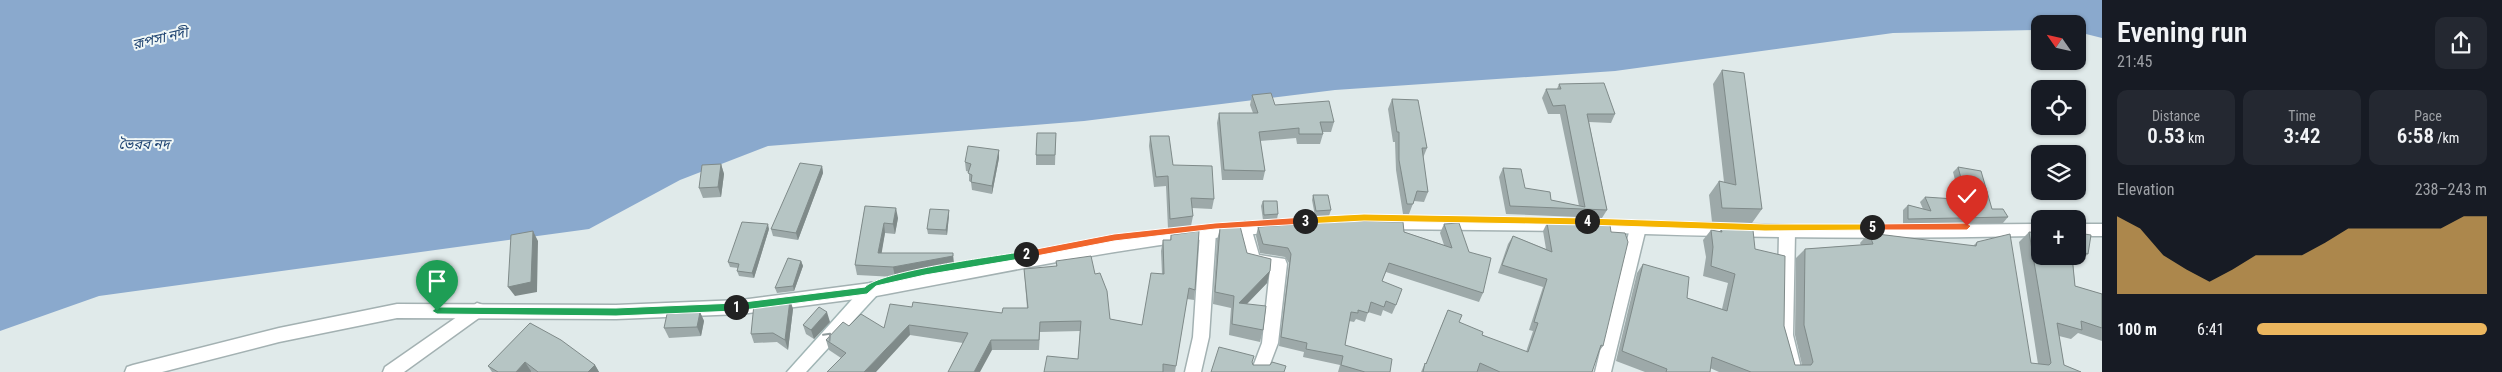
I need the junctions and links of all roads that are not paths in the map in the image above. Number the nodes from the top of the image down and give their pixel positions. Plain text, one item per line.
1 (1371, 220) edge
2 (1289, 224) edge
3 (1245, 228) junction
4 (1638, 228) junction
5 (2031, 230) edge
6 (2086, 230) edge
7 (2102, 230) edge
8 (2006, 231) junction
9 (1208, 232) junction
10 (1787, 233) junction
11 (2010, 250) edge
12 (871, 290) junction
13 (477, 310) junction
14 (133, 372) edge
15 (391, 372) edge
16 (795, 372) edge
17 (1193, 372) edge
18 (1259, 372) edge
19 (1603, 372) edge
20 (1794, 372) edge

1 - 4 street
2 - 3 street
3 - 9 street
3 - 18 street
4 - 10 street
4 - 19 street
5 - 8 street
6 - 7 street
8 - 10 street
8 - 11 street
9 - 12 street
9 - 17 street
10 - 20 street
12 - 13 street
16 -> 12 street
13 - 14 street
13 - 15 street

